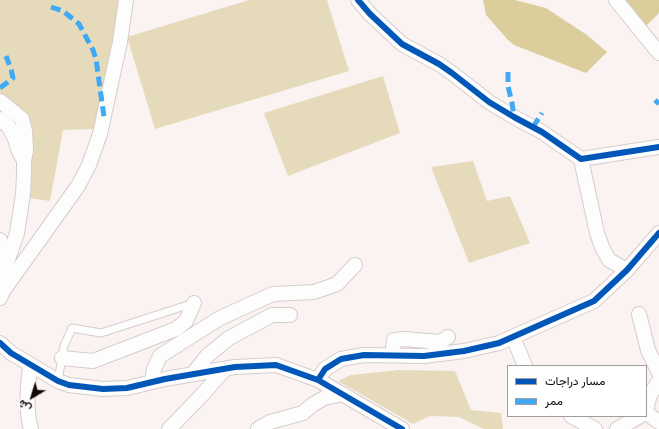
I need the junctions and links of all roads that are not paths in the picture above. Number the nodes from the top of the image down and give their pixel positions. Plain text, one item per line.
1 (126, 0) edge
2 (358, 0) edge
3 (616, 0) edge
4 (659, 54) edge
5 (0, 101) edge
6 (0, 119) edge
7 (659, 147) edge
8 (24, 160) junction
9 (581, 160) junction
10 (659, 233) edge
11 (0, 240) edge
12 (354, 265) dead end
13 (627, 270) junction
14 (3, 274) junction
15 (2, 295) edge
16 (194, 303) joint
17 (639, 314) dead end
18 (290, 315) dead end
19 (513, 336) junction
20 (448, 337) dead end
21 (0, 343) edge
22 (392, 355) junction
23 (62, 358) junction
24 (30, 365) junction
25 (525, 365) edge
26 (225, 369) junction
27 (659, 373) edge
28 (193, 374) junction
29 (318, 380) junction
30 (58, 381) junction
31 (659, 381) edge
32 (152, 382) junction
33 (343, 394) junction
34 (647, 402) edge
35 (647, 416) edge
36 (573, 417) edge
37 (639, 417) edge
38 (659, 422) edge
39 (31, 429) edge
40 (169, 429) edge
41 (258, 429) edge
42 (402, 429) edge
43 (594, 429) edge
44 (617, 429) edge

1 - 15 street
2 - 9 street
3 - 4 street
5 - 8 street
6 - 8 street
7 - 9 street
8 - 14 street
9 - 13 street
10 - 13 street
11 - 14 street
12 - 32 street
13 - 19 street
14 - 15 street
16 - 23 street
16 - 23 lane
17 - 27 street
18 - 28 street
19 - 22 street
19 - 25 street
20 - 22 street
21 - 24 street
22 - 29 street
23 - 30 lane
24 - 30 street
24 - 39 street
26 - 28 street
26 - 29 street
26 - 40 street
28 - 32 street
29 - 33 street
30 - 32 street
31 - 34 street
33 - 41 street
33 - 42 street
35 - 38 street
36 - 43 street
37 - 44 street

